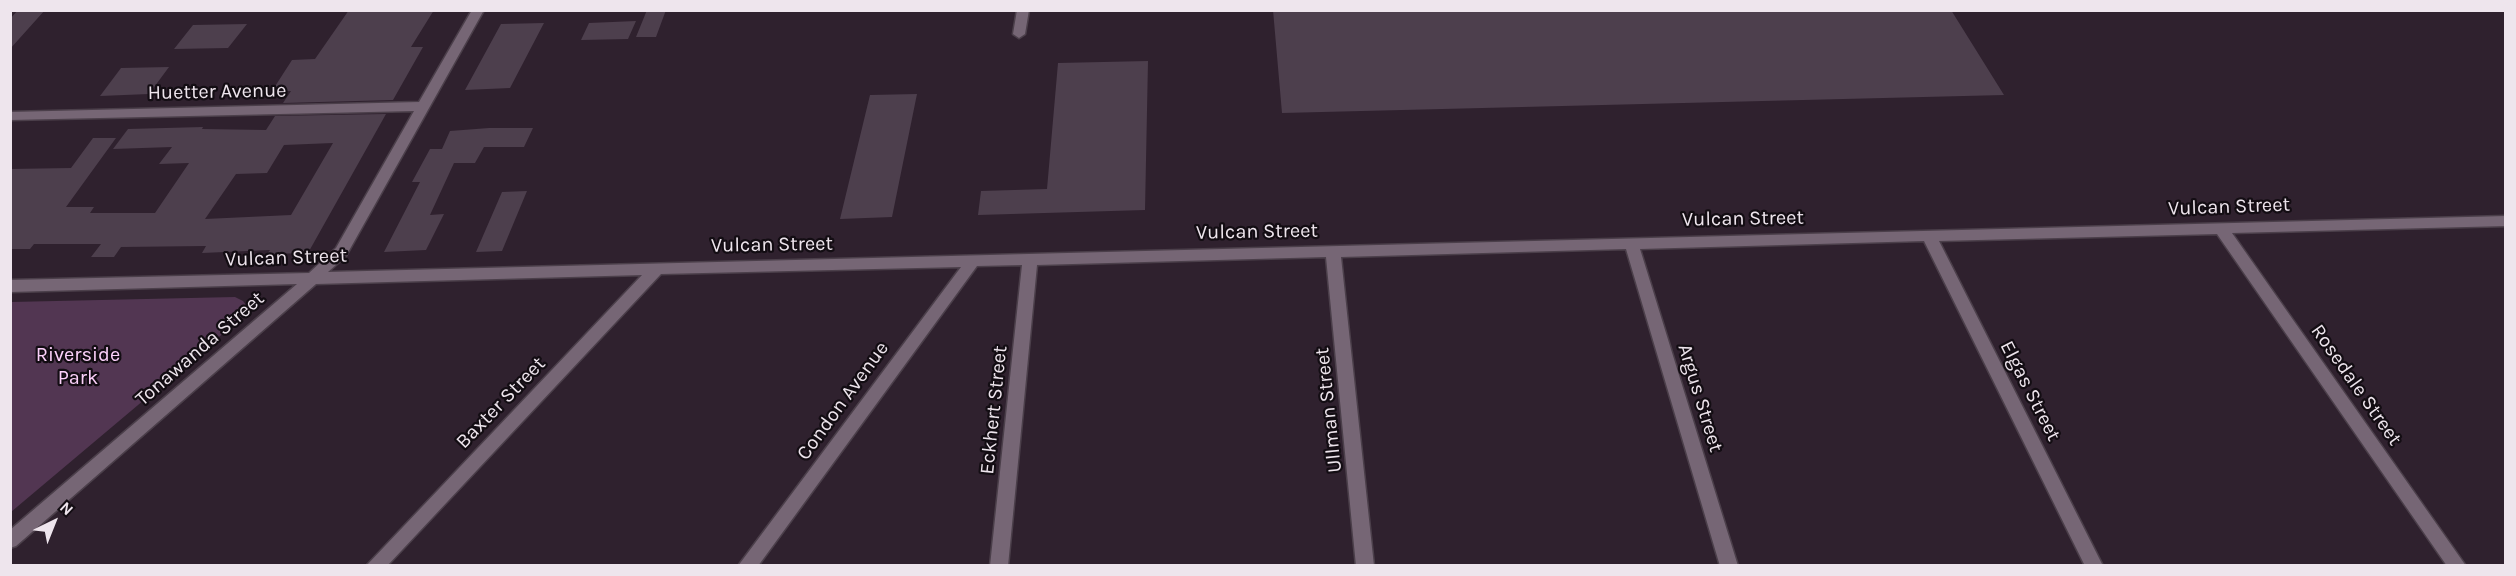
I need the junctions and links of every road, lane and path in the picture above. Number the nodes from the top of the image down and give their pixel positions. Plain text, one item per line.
1 (478, 10) edge
2 (1023, 10) edge
3 (1019, 34) dead end
4 (425, 106) junction
5 (10, 116) edge
6 (2505, 220) edge
7 (2221, 228) junction
8 (1929, 236) junction
9 (1631, 243) junction
10 (1333, 251) junction
11 (1030, 259) junction
12 (973, 261) junction
13 (657, 269) junction
14 (314, 278) junction
15 (10, 286) edge
16 (10, 541) edge
17 (375, 566) edge
18 (747, 566) edge
19 (999, 566) edge
20 (1365, 566) edge
21 (1729, 566) edge
22 (2094, 566) edge
23 (2457, 566) edge

1 - 4 street, Tonawanda Street
2 - 3 street
4 - 5 street, Huetter Avenue
4 - 14 street, Tonawanda Street
6 - 7 street, Vulcan Street
7 - 8 street, Vulcan Street
7 - 23 street, Rosedale Street
8 - 9 street, Vulcan Street
8 - 22 street, Elgas Street
9 - 10 street, Vulcan Street
9 - 21 street, Argus Street
10 - 11 street, Vulcan Street
10 - 20 street, Ullman Street
11 - 12 street, Vulcan Street
11 - 19 street, Eckhert Street
12 - 13 street, Vulcan Street
12 - 18 street, Condon Avenue
13 - 14 street, Vulcan Street
13 - 17 street, Baxter Street
14 - 15 street, Vulcan Street
14 - 16 street, Tonawanda Street

